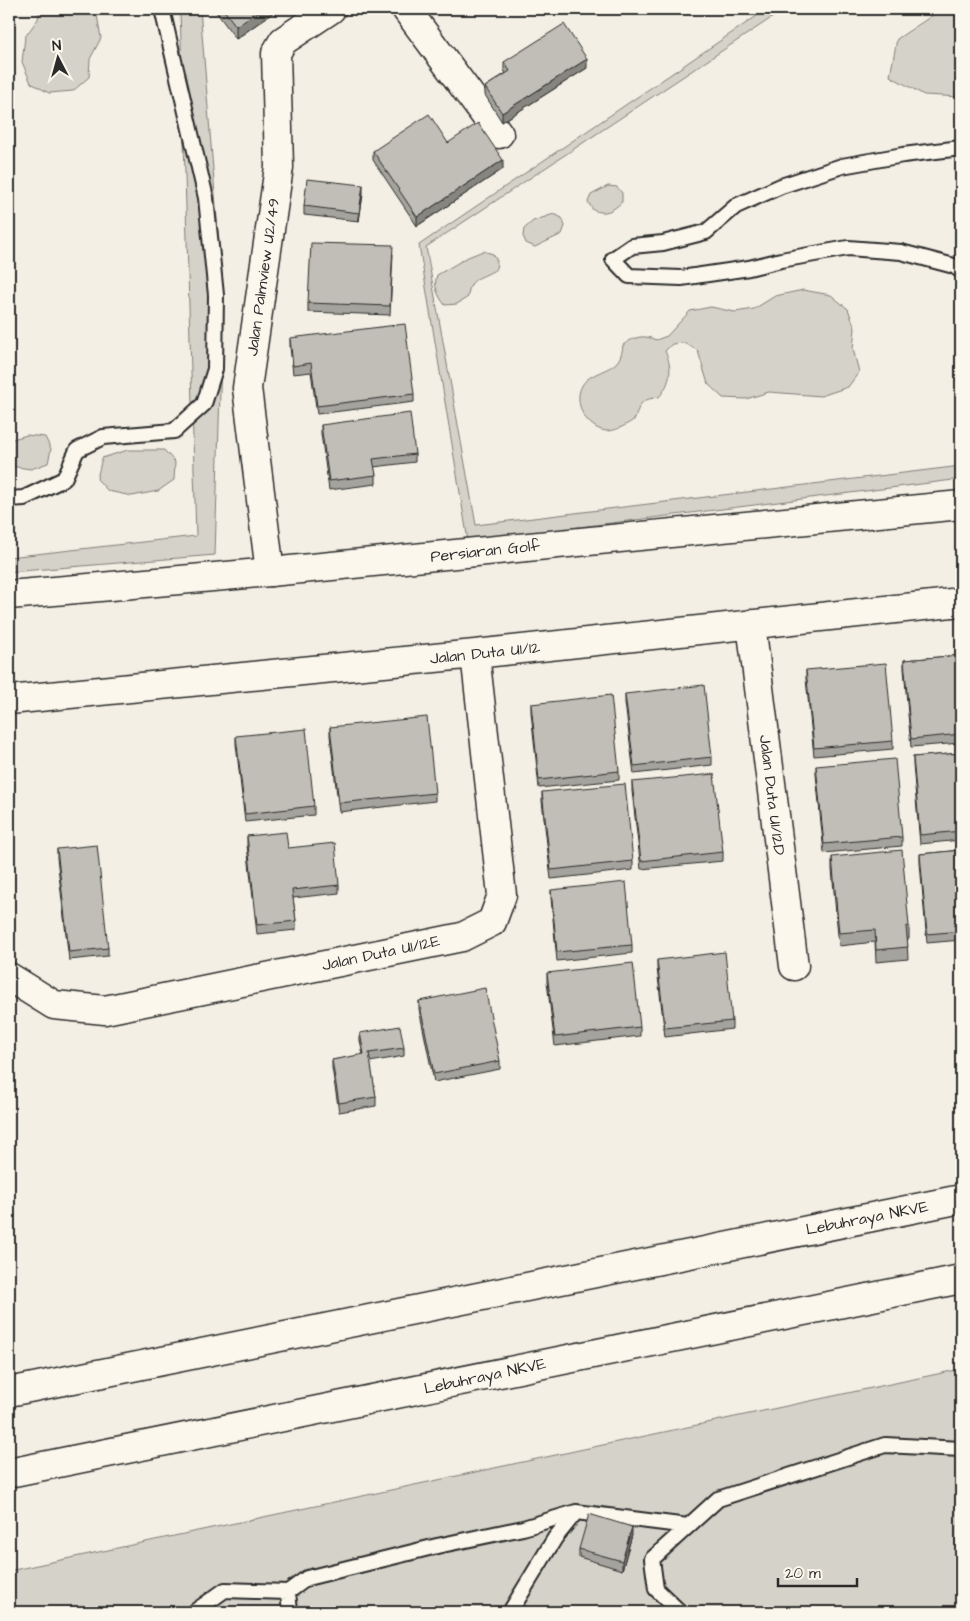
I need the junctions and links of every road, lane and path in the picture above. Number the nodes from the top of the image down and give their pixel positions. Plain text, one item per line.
1 (162, 9) edge
2 (331, 9) edge
3 (406, 9) edge
4 (499, 134) dead end
5 (961, 148) edge
6 (961, 271) edge
7 (9, 499) edge
8 (961, 505) edge
9 (270, 572) junction
10 (9, 594) edge
11 (961, 602) edge
12 (750, 624) junction
13 (475, 654) junction
14 (9, 700) edge
15 (794, 966) dead end
16 (9, 977) edge
17 (961, 1199) edge
18 (961, 1279) edge
19 (9, 1392) edge
20 (961, 1449) edge
21 (9, 1473) edge
22 (576, 1512) junction
23 (688, 1526) junction
24 (288, 1592) junction
25 (194, 1612) edge
26 (290, 1612) edge
27 (510, 1612) edge
28 (680, 1612) edge

1 - 7 lane
2 - 9 main road, Jalan Palmview U2/49
3 - 4 main road
5 - 6 lane
8 - 9 main road, Persiaran Golf
9 - 10 main road, Persiaran Golf
11 - 12 main road, Jalan Duta U1/12
12 - 13 main road, Jalan Duta U1/12
12 - 15 main road, Jalan Duta U1/12D
13 - 14 main road, Jalan Duta U1/12
13 - 16 main road, Jalan Duta U1/12E
17 - 19 main road, Lebuhraya NKVE
18 - 21 main road, Lebuhraya NKVE
20 - 23 lane
22 - 23 lane
22 - 24 lane
22 - 27 lane
23 - 28 lane
24 - 25 lane
24 - 26 lane

